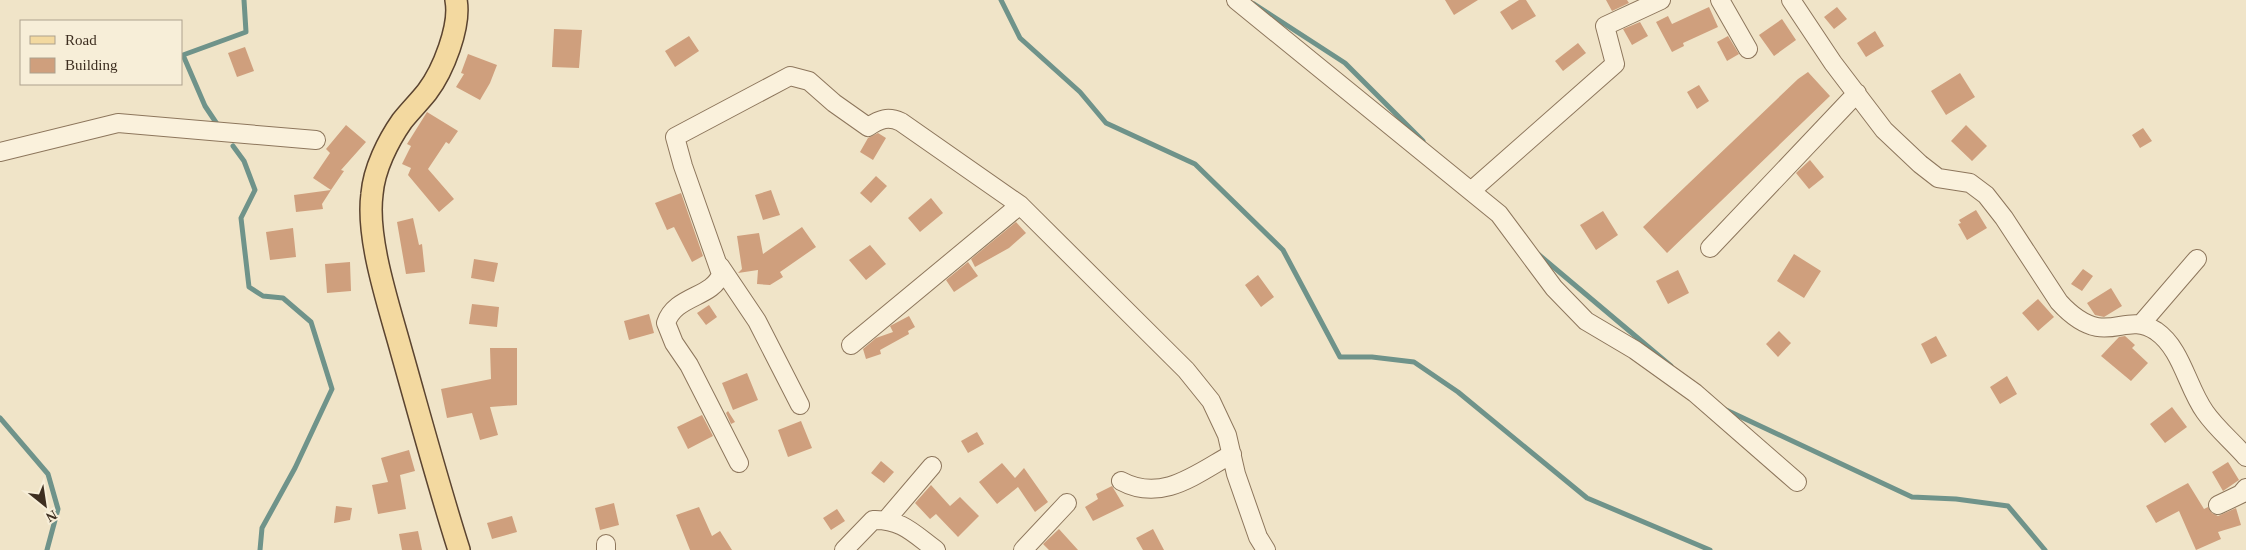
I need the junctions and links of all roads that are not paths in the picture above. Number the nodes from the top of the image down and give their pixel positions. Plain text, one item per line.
1 (456, 0) edge
2 (1236, 0) edge
3 (1661, 0) edge
4 (1720, 0) edge
5 (1791, 0) edge
6 (1748, 49) dead end
7 (1858, 93) junction
8 (316, 140) dead end
9 (0, 152) edge
10 (1471, 191) junction
11 (1020, 205) junction
12 (1710, 248) dead end
13 (2197, 260) dead end
14 (720, 266) junction
15 (2141, 324) junction
16 (851, 345) dead end
17 (800, 404) dead end
18 (1232, 454) junction
19 (2246, 457) edge
20 (740, 463) dead end
21 (932, 466) dead end
22 (1120, 481) dead end
23 (1797, 482) dead end
24 (2246, 488) edge
25 (1067, 504) dead end
26 (2218, 504) dead end
27 (886, 520) junction
28 (459, 550) edge
29 (844, 550) edge
30 (936, 550) edge
31 (1023, 550) edge
32 (1266, 550) edge

1 - 28 main road
2 - 10 street
3 - 10 street
4 - 6 street
5 - 7 street
7 - 12 street
7 - 15 street
8 - 9 street
10 - 23 street
11 - 14 street
11 - 16 street
11 - 18 street
13 - 15 street
14 - 17 street
14 - 20 street
15 - 19 street
18 - 22 street
18 - 32 street
21 - 27 street
24 - 26 street
25 - 31 street
27 - 29 street
27 - 30 street

